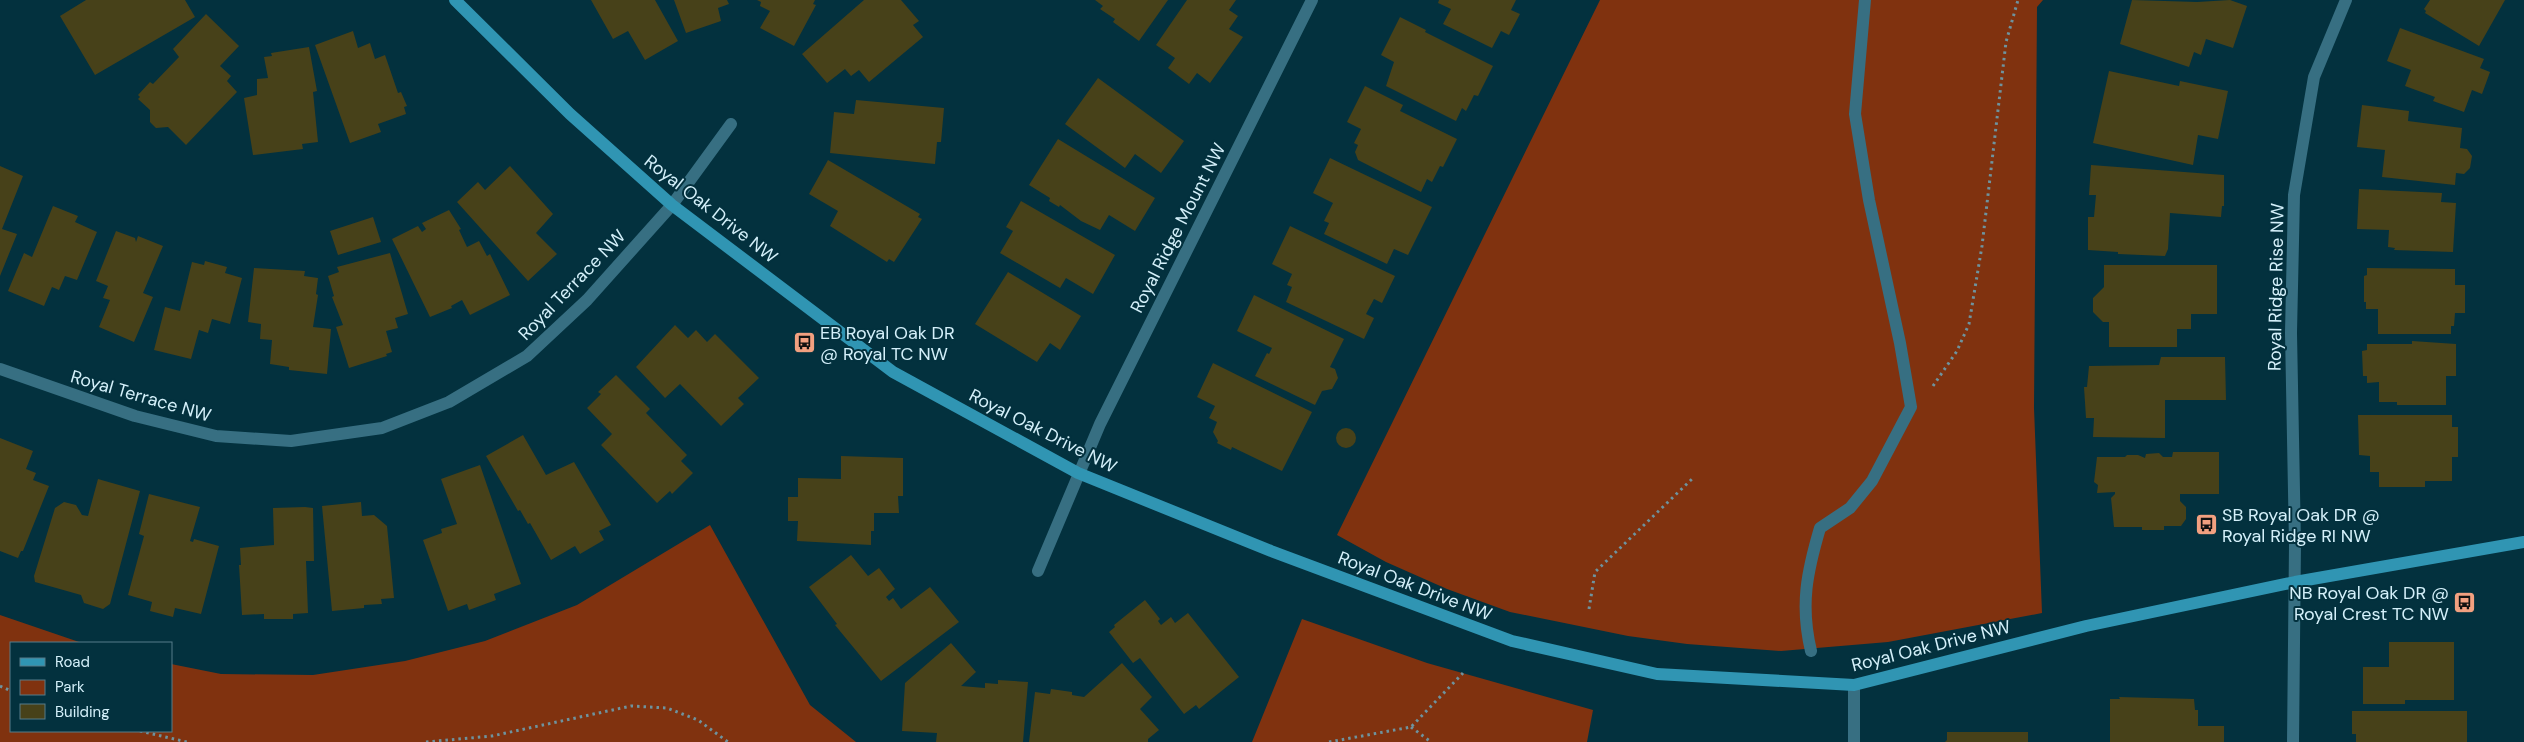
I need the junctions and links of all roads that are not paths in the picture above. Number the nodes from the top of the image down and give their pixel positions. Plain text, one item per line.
1 (455, 0) edge
2 (1312, 0) edge
3 (1865, 0) edge
4 (2346, 0) edge
5 (731, 124) dead end
6 (672, 205) junction
7 (0, 370) edge
8 (1078, 473) junction
9 (2524, 542) edge
10 (1038, 571) dead end
11 (2295, 582) junction
12 (1811, 651) dead end
13 (1854, 685) junction
14 (1854, 742) edge
15 (2293, 742) edge

1 - 6 street, Royal Oak Drive NW
2 - 8 street, Royal Ridge Mount NW
3 - 12 street
4 - 11 street, Royal Ridge Rise NW
5 - 6 street, Royal Terrace NW
6 - 7 street, Royal Terrace NW
6 - 8 street, Royal Oak Drive NW
8 - 10 street, Royal Ridge Mount NW
8 - 13 street, Royal Oak Drive NW
9 - 11 street, Royal Oak Drive NW
11 - 13 street, Royal Oak Drive NW
11 - 15 street, Royal Ridge Rise NW
13 - 14 street

